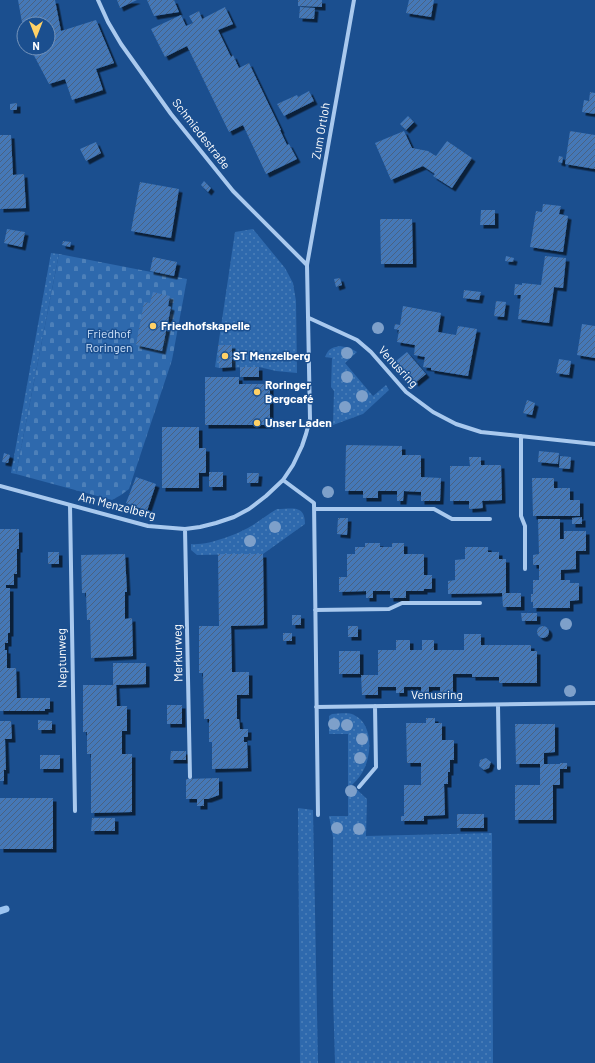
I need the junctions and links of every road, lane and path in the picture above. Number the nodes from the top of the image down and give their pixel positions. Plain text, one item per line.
1 (98, 0) edge
2 (354, 0) edge
3 (307, 265) junction
4 (309, 318) junction
5 (521, 436) junction
6 (595, 444) edge
7 (283, 480) junction
8 (0, 486) edge
9 (70, 505) junction
10 (314, 509) junction
11 (490, 519) dead end
12 (185, 529) junction
13 (525, 569) dead end
14 (480, 604) dead end
15 (315, 610) junction
16 (595, 703) edge
17 (498, 705) junction
18 (375, 706) junction
19 (316, 707) junction
20 (499, 768) dead end
21 (190, 776) dead end
22 (359, 787) dead end
23 (75, 811) dead end
24 (318, 815) dead end

1 - 3 street, Schmiedestraße
2 - 3 street, Zum Ortloh
3 - 4 street, Am Menzelberg
4 - 5 street, Venusring
4 - 7 street, Am Menzelberg
5 - 6 street, Venusring
5 - 13 street
7 - 10 street
7 - 12 street, Am Menzelberg
8 - 9 street, Am Menzelberg
9 - 12 street, Am Menzelberg
9 - 23 street, Neptunweg
10 - 11 street
10 - 15 street
12 - 21 street, Merkurweg
14 - 15 street
15 - 19 street
16 - 17 street, Venusring
17 - 18 street, Venusring
17 - 20 street
18 - 19 street, Venusring
18 - 22 street
19 - 24 street

